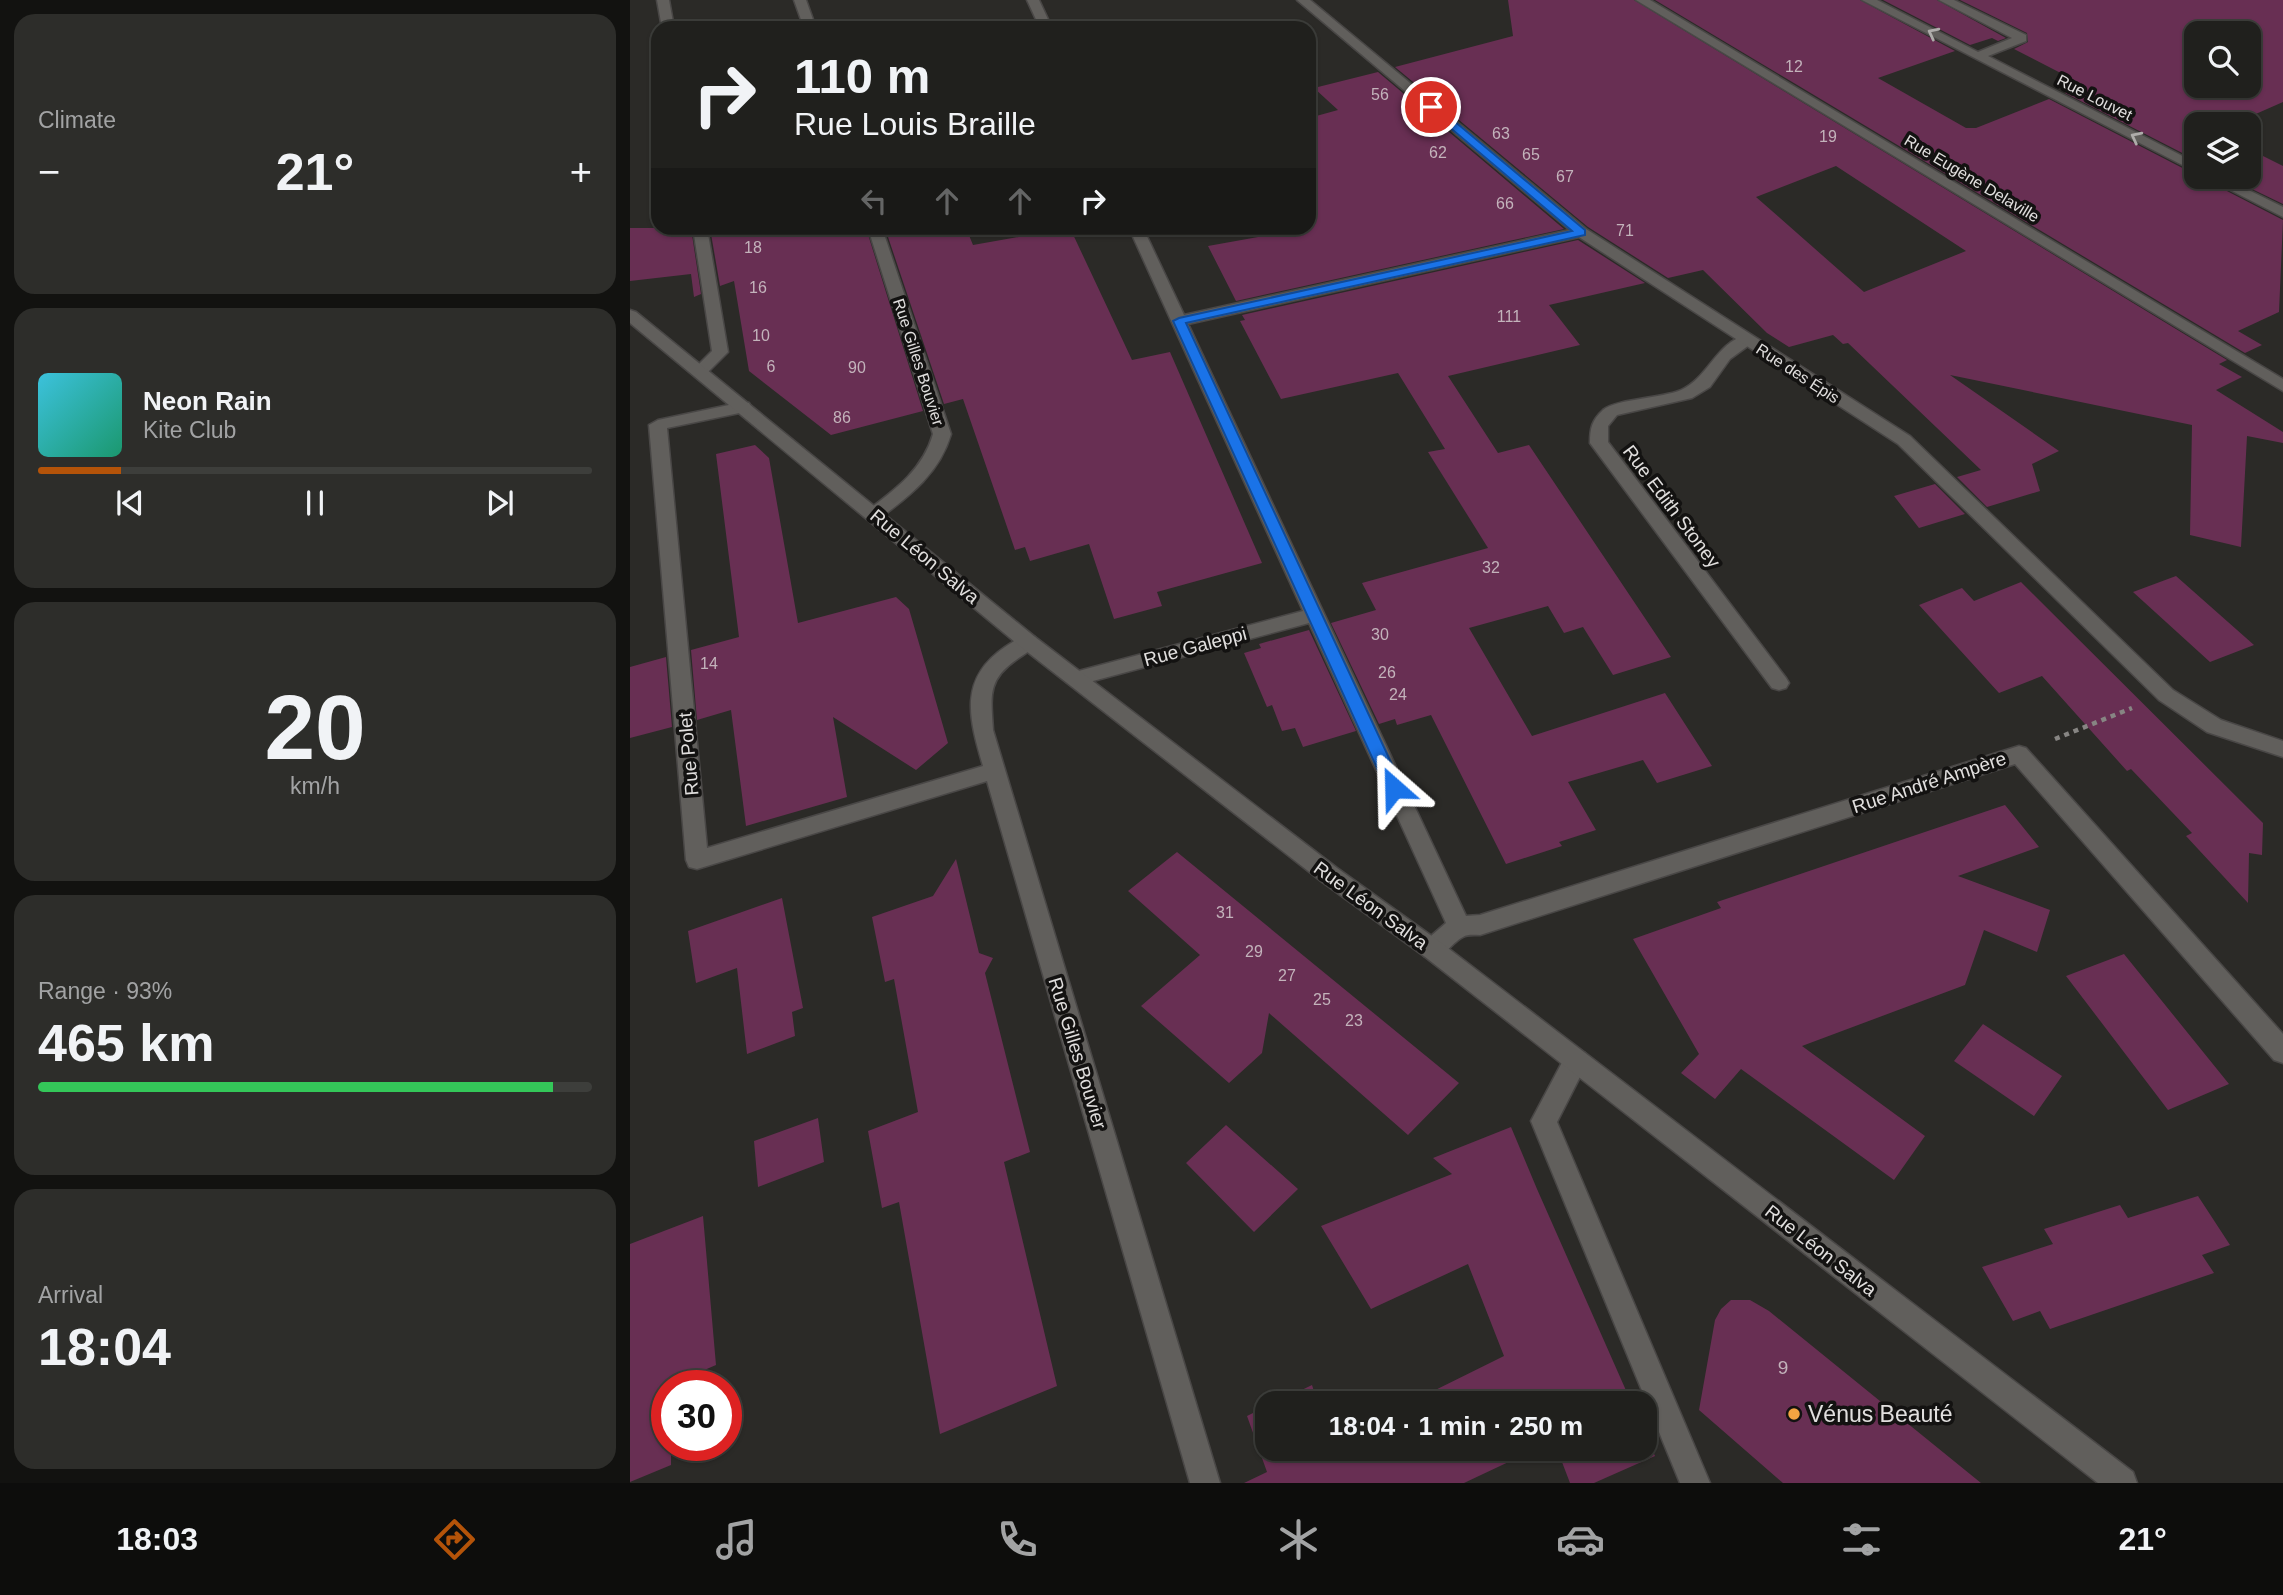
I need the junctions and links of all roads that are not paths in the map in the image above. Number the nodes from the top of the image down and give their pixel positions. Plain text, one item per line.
1 (663, 0) edge
2 (800, 0) edge
3 (1033, 0) edge
4 (1303, 0) edge
5 (1642, 0) edge
6 (1868, 0) edge
7 (1945, 0) edge
8 (667, 21) edge
9 (808, 21) edge
10 (1043, 21) edge
11 (1978, 56) junction
12 (2184, 163) edge
13 (2236, 189) edge
14 (2283, 213) edge
15 (1581, 232) junction
16 (701, 235) edge
17 (877, 235) edge
18 (1139, 235) edge
19 (630, 316) edge
20 (1179, 321) junction
21 (1746, 340) junction
22 (700, 370) junction
23 (2283, 386) edge
24 (743, 407) junction
25 (874, 514) junction
26 (1313, 614) junction
27 (1028, 642) junction
28 (1078, 678) junction
29 (1779, 683) dead end
30 (2283, 749) edge
31 (994, 771) junction
32 (1459, 926) junction
33 (1432, 949) junction
34 (2283, 1052) edge
35 (1576, 1061) junction
36 (1205, 1483) edge
37 (1695, 1483) edge
38 (2122, 1483) edge

1 - 8 street
2 - 9 street
3 - 10 street
4 - 15 street, Rue des Épis
5 - 23 street, Rue Eugène Delaville
11 -> 6 street, Rue Louvet
7 - 11 street
12 -> 11 street, Rue Louvet
13 - 14 street
15 - 20 street
15 - 21 street, Rue des Épis
16 - 22 street
17 - 25 street, Rue Gilles Bouvier
18 - 20 street
19 - 22 street, Rue Léon Salva
20 - 26 street
21 - 29 street, Rue Edith Stoney
21 - 30 street, Rue des Épis
22 - 24 street, Rue Léon Salva
24 - 25 street, Rue Léon Salva
24 - 31 street, Rue Polet
25 - 27 street, Rue Léon Salva
26 - 28 street, Rue Galeppi
26 - 32 street
27 - 28 street, Rue Léon Salva
27 - 31 street, Rue Gilles Bouvier
28 - 33 street, Rue Léon Salva
31 - 36 street, Rue Gilles Bouvier
32 - 33 street
32 - 34 street, Rue André Ampère
33 - 35 street, Rue Léon Salva
35 - 37 street
35 - 38 street, Rue Léon Salva

